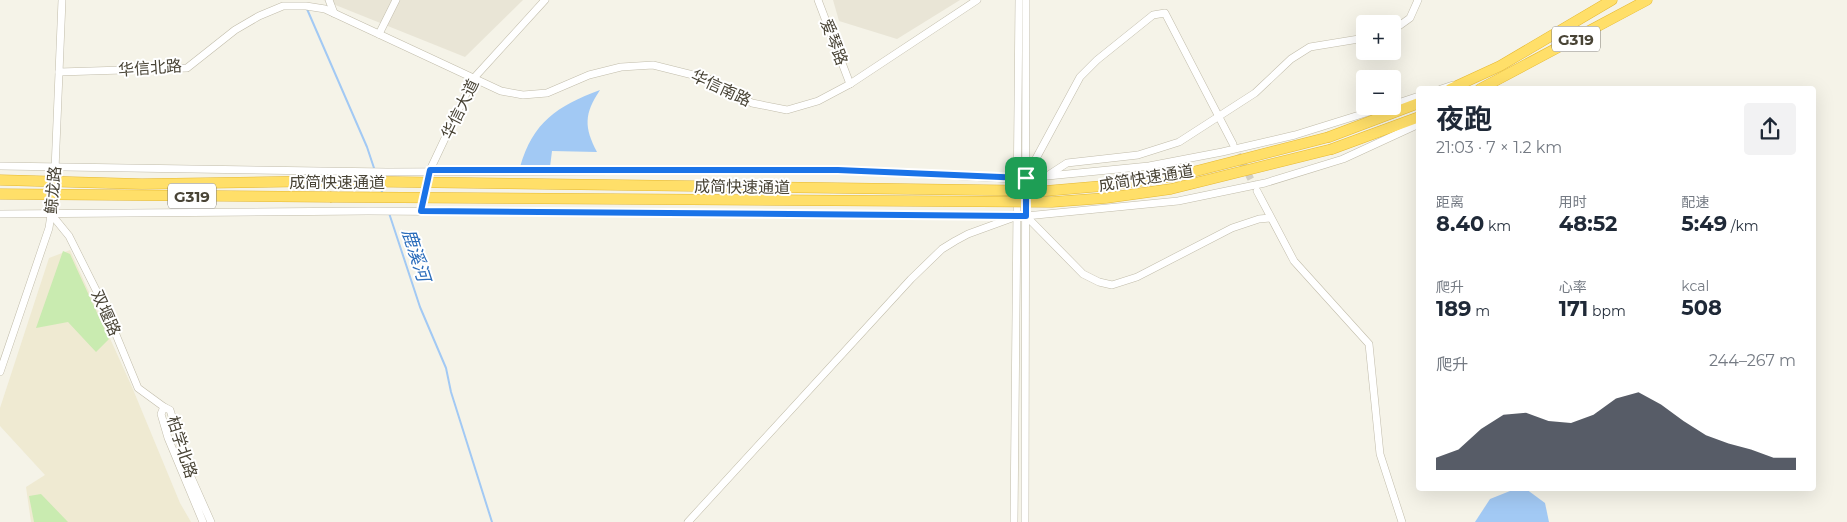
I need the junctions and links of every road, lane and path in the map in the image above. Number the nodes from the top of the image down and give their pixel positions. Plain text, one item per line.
1 (62, 0) edge
2 (329, 0) edge
3 (396, 0) edge
4 (545, 0) edge
5 (818, 0) edge
6 (977, 0) edge
7 (1019, 0) edge
8 (1026, 0) edge
9 (1418, 0) edge
10 (1612, 0) edge
11 (1647, 0) edge
12 (283, 6) joint
13 (334, 13) junction
14 (1401, 24) edge
15 (379, 34) junction
16 (1356, 39) edge
17 (59, 72) junction
18 (1475, 78) junction
19 (472, 79) junction
20 (850, 84) junction
21 (1450, 86) edge
22 (1457, 86) edge
23 (1486, 86) edge
24 (1416, 97) edge
25 (1401, 102) edge
26 (1416, 104) edge
27 (1359, 115) edge
28 (1218, 118) junction
29 (1416, 118) edge
30 (1416, 125) edge
31 (1232, 144) tunnel mouth
32 (0, 166) edge
33 (56, 167) junction
34 (430, 170) junction
35 (1048, 176) junction
36 (1026, 178) junction
37 (1017, 179) junction
38 (0, 180) edge
39 (54, 180) junction
40 (1257, 191) tunnel mouth
41 (0, 194) edge
42 (54, 194) junction
43 (421, 211) junction
44 (0, 214) edge
45 (51, 214) junction
46 (1017, 216) junction
47 (1026, 216) junction
48 (1270, 218) junction
49 (0, 372) edge
50 (164, 407) junction
51 (203, 522) edge
52 (211, 522) edge
53 (688, 522) edge
54 (1014, 522) edge
55 (1025, 522) edge
56 (1402, 522) edge

1 - 17 street, 鲸龙路
2 - 13 street
3 - 15 street
4 - 19 street, 华信大道
5 - 20 street, 爱琴路
6 - 20 street, 华信南路
7 - 37 street
8 - 36 street
9 - 14 street
10 - 18 highway, G319
11 - 23 highway, G319
12 - 13 street, 华信南路
12 - 17 street, 华信北路
13 - 15 street, 华信南路
15 - 19 street, 华信南路
16 - 28 street
17 - 33 street, 鲸龙路
18 - 21 street
18 - 22 highway, G319
19 - 20 street, 华信南路
19 - 34 street, 华信大道
24 - 25 street
26 - 39 highway, 成简快速通道 / G319, bridge
27 - 35 street
28 - 31 street
28 - 35 street
28 - 36 street
29 - 42 highway, 成简快速通道 / G319, bridge
30 - 47 street
32 - 33 street
33 - 34 street
33 - 39 street, 鲸龙路
34 - 37 street
34 - 43 street, 华信大道
35 - 36 street
36 - 37 street
36 - 47 street
37 - 46 street
38 - 39 highway, G319
39 - 42 street, 鲸龙路
40 - 48 street
41 - 42 highway, G319
42 - 45 street, 鲸龙路
43 - 45 street
43 - 46 street
44 - 45 street
45 - 49 street, 鲸龙路
45 - 50 street, 双堰路
46 - 47 street
46 - 53 street
46 - 54 street
47 - 48 street
47 - 55 street
48 - 56 street
50 - 51 street, 柏学北路
50 - 52 street, 柏学北路

